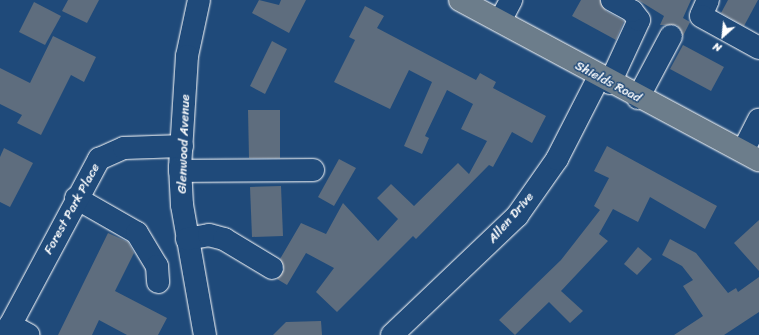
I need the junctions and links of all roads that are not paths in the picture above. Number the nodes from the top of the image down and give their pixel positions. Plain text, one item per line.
1 (199, 0) edge
2 (460, 0) edge
3 (511, 0) edge
4 (612, 0) edge
5 (708, 0) edge
6 (500, 22) junction
7 (671, 36) dead end
8 (759, 48) edge
9 (604, 80) junction
10 (638, 98) junction
11 (759, 120) edge
12 (182, 146) junction
13 (751, 156) edge
14 (313, 170) dead end
15 (180, 171) junction
16 (76, 198) junction
17 (187, 239) junction
18 (272, 268) dead end
19 (158, 282) dead end
20 (14, 332) edge
21 (205, 335) edge
22 (392, 335) edge

1 - 12 street, Glenwood Avenue
2 - 6 main road, Shields Road
3 - 6 street
4 - 9 street, Allen Drive
5 - 8 street
6 - 9 main road, Shields Road
7 - 10 street
9 - 10 main road, Shields Road
9 - 22 street, Allen Drive
10 - 13 main road, Shields Road
11 - 13 street
12 - 15 street, Glenwood Avenue
12 - 16 street, Forest Park Place
14 - 15 street
15 - 17 street, Glenwood Avenue
16 - 19 street
16 - 20 street, Forest Park Place
17 - 18 street
17 - 21 street, Glenwood Avenue

